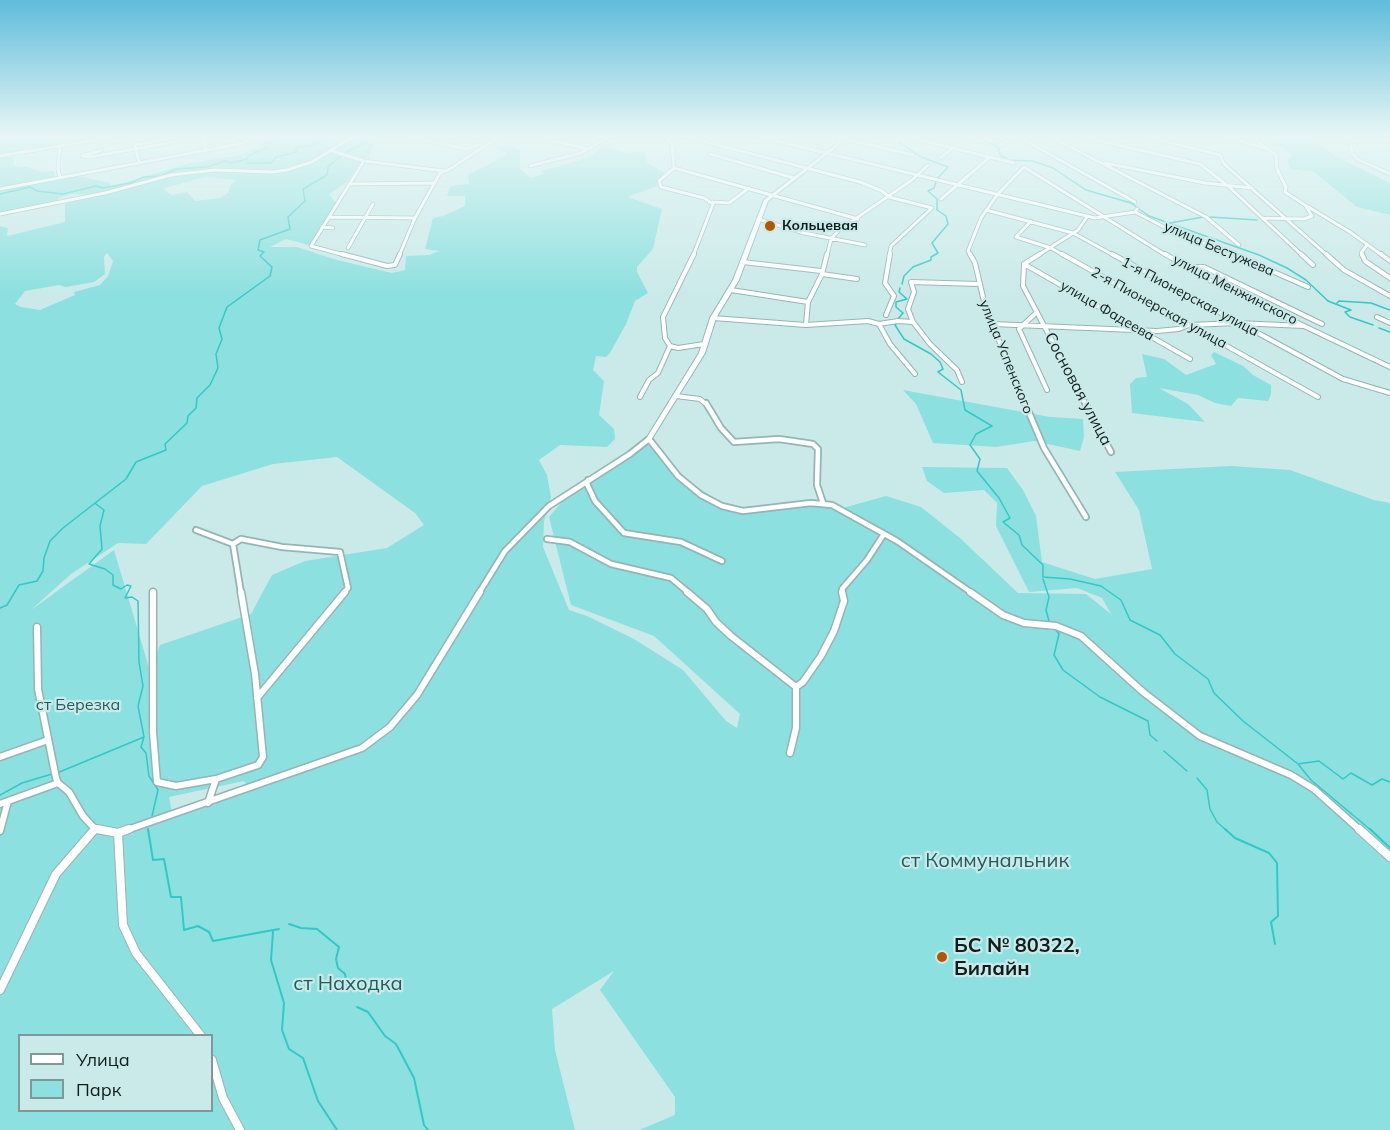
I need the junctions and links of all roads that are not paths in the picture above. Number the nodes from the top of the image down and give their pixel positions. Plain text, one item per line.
1 (119, 190) edge
2 (347, 190) edge
3 (430, 190) edge
4 (670, 190) edge
5 (747, 190) edge
6 (756, 190) edge
7 (778, 190) edge
8 (877, 190) edge
9 (898, 190) edge
10 (952, 190) edge
11 (977, 190) edge
12 (1003, 190) edge
13 (1061, 190) edge
14 (1113, 190) edge
15 (1154, 190) edge
16 (1232, 190) edge
17 (1254, 190) edge
18 (1285, 190) edge
19 (772, 194) junction
20 (998, 195) junction
21 (889, 197) junction
22 (941, 199) dead end
23 (712, 202) junction
24 (1135, 202) dead end
25 (373, 204) dead end
26 (1305, 205) junction
27 (986, 210) junction
28 (0, 214) edge
29 (329, 217) junction
30 (1087, 217) junction
31 (365, 218) junction
32 (416, 218) junction
33 (1108, 218) junction
34 (1262, 218) junction
35 (1287, 218) junction
36 (758, 219) junction
37 (858, 219) junction
38 (1031, 221) junction
39 (322, 227) junction
40 (333, 228) dead end
41 (1073, 233) junction
42 (831, 239) junction
43 (865, 245) dead end
44 (1239, 245) dead end
45 (1367, 245) junction
46 (348, 248) dead end
47 (1051, 248) junction
48 (1390, 261) edge
49 (743, 262) junction
50 (1024, 264) junction
51 (1313, 265) dead end
52 (1188, 267) junction
53 (822, 273) junction
54 (1390, 278) edge
55 (856, 279) dead end
56 (979, 284) junction
57 (1308, 287) dead end
58 (731, 290) junction
59 (1390, 296) edge
60 (808, 302) junction
61 (1037, 312) junction
62 (886, 315) dead end
63 (1377, 317) dead end
64 (713, 318) junction
65 (913, 322) junction
66 (1238, 323) junction
67 (1390, 323) edge
68 (879, 324) junction
69 (993, 324) junction
70 (1322, 324) dead end
71 (806, 325) junction
72 (1021, 325) junction
73 (1189, 325) junction
74 (1045, 326) junction
75 (1308, 326) junction
76 (1136, 328) junction
77 (704, 344) junction
78 (670, 346) junction
79 (1190, 359) dead end
80 (1390, 367) edge
81 (915, 374) dead end
82 (962, 382) dead end
83 (1047, 390) dead end
84 (1390, 393) edge
85 (676, 396) junction
86 (640, 397) dead end
87 (1318, 397) dead end
88 (649, 439) junction
89 (1111, 452) dead end
90 (588, 479) junction
91 (823, 503) junction
92 (1086, 517) dead end
93 (196, 530) dead end
94 (884, 534) junction
95 (547, 539) dead end
96 (233, 544) junction
97 (722, 561) dead end
98 (153, 592) dead end
99 (37, 627) dead end
100 (795, 687) junction
101 (257, 698) junction
102 (48, 740) junction
103 (790, 753) dead end
104 (0, 757) edge
105 (216, 779) junction
106 (57, 780) junction
107 (8, 801) junction
108 (208, 803) junction
109 (0, 804) edge
110 (95, 829) junction
111 (0, 831) edge
112 (118, 833) junction
113 (1390, 857) edge
114 (0, 990) edge
115 (200, 1034) edge
116 (213, 1063) edge
117 (240, 1130) edge

1 - 28 street
2 - 29 street
3 - 32 street
4 - 23 street
5 - 23 street
6 - 19 street
7 - 19 street
8 - 21 street
9 - 21 street
10 - 22 street
11 - 20 street
12 - 20 street, улица Успенского
13 - 33 street, улица Менжинского
14 - 24 street
15 - 44 street
16 - 34 street
17 - 35 street
18 - 26 street
19 - 36 street
19 - 37 street
20 - 27 street, улица Успенского
20 - 30 street
21 - 37 street
21 - 62 street
23 - 78 street
25 - 31 street
26 - 35 street
26 - 45 street
27 - 38 street, 1-я Пионерская улица
27 - 56 street, улица Успенского
29 - 31 street
29 - 39 street
30 - 33 street
30 - 41 street
31 - 32 street
31 - 46 street
32 - 39 street
33 - 52 street, улица Менжинского
33 - 57 street, улица Бестужева
34 - 35 street
34 - 51 street
35 - 59 street
36 - 42 street
36 - 49 street
37 - 42 street
38 - 41 street, 1-я Пионерская улица
38 - 47 street, 2-я Пионерская улица
39 - 40 street
41 - 47 street
41 - 66 street, 1-я Пионерская улица
42 - 43 street
42 - 53 street
45 - 48 street
45 - 54 street
47 - 50 street
47 - 73 street, 2-я Пионерская улица
49 - 53 street
49 - 58 street
50 - 61 street, Сосновая улица
50 - 76 street, улица Фадеева
52 - 70 street
52 - 75 street, улица Менжинского
53 - 55 street
53 - 60 street
56 - 65 street
56 - 69 street, улица Успенского
58 - 60 street
58 - 64 street
60 - 71 street
61 - 72 street
61 - 74 street, Сосновая улица
63 - 67 street
64 - 71 street
64 - 77 street
65 - 68 street
65 - 82 street
66 - 73 street, Сосновая улица
66 - 75 street, Сосновая улица
66 - 84 street, 1-я Пионерская улица
68 - 71 street
68 - 81 street
69 - 72 street, Сосновая улица
69 - 92 street, улица Успенского
72 - 74 street, Сосновая улица
72 - 83 street
73 - 76 street, Сосновая улица
73 - 87 street, 2-я Пионерская улица
74 - 76 street, Сосновая улица
74 - 89 street, Сосновая улица
75 - 80 street, улица Менжинского
76 - 79 street, улица Фадеева
77 - 78 street
77 - 85 street
78 - 86 street
85 - 88 street
85 - 91 street
88 - 90 street
88 - 91 street
90 - 97 street
90 - 108 street
91 - 94 street
93 - 96 street
94 - 100 street
94 - 113 street
95 - 100 street
96 - 101 street
96 - 101 street
98 - 105 street
99 - 102 street
100 - 103 street
101 - 105 street
102 - 104 street
102 - 106 street
105 - 108 street
106 - 107 street
106 - 110 street
107 - 109 street
107 - 111 street
108 - 112 street
110 - 112 street
110 - 114 street
112 - 115 street
116 - 117 street

